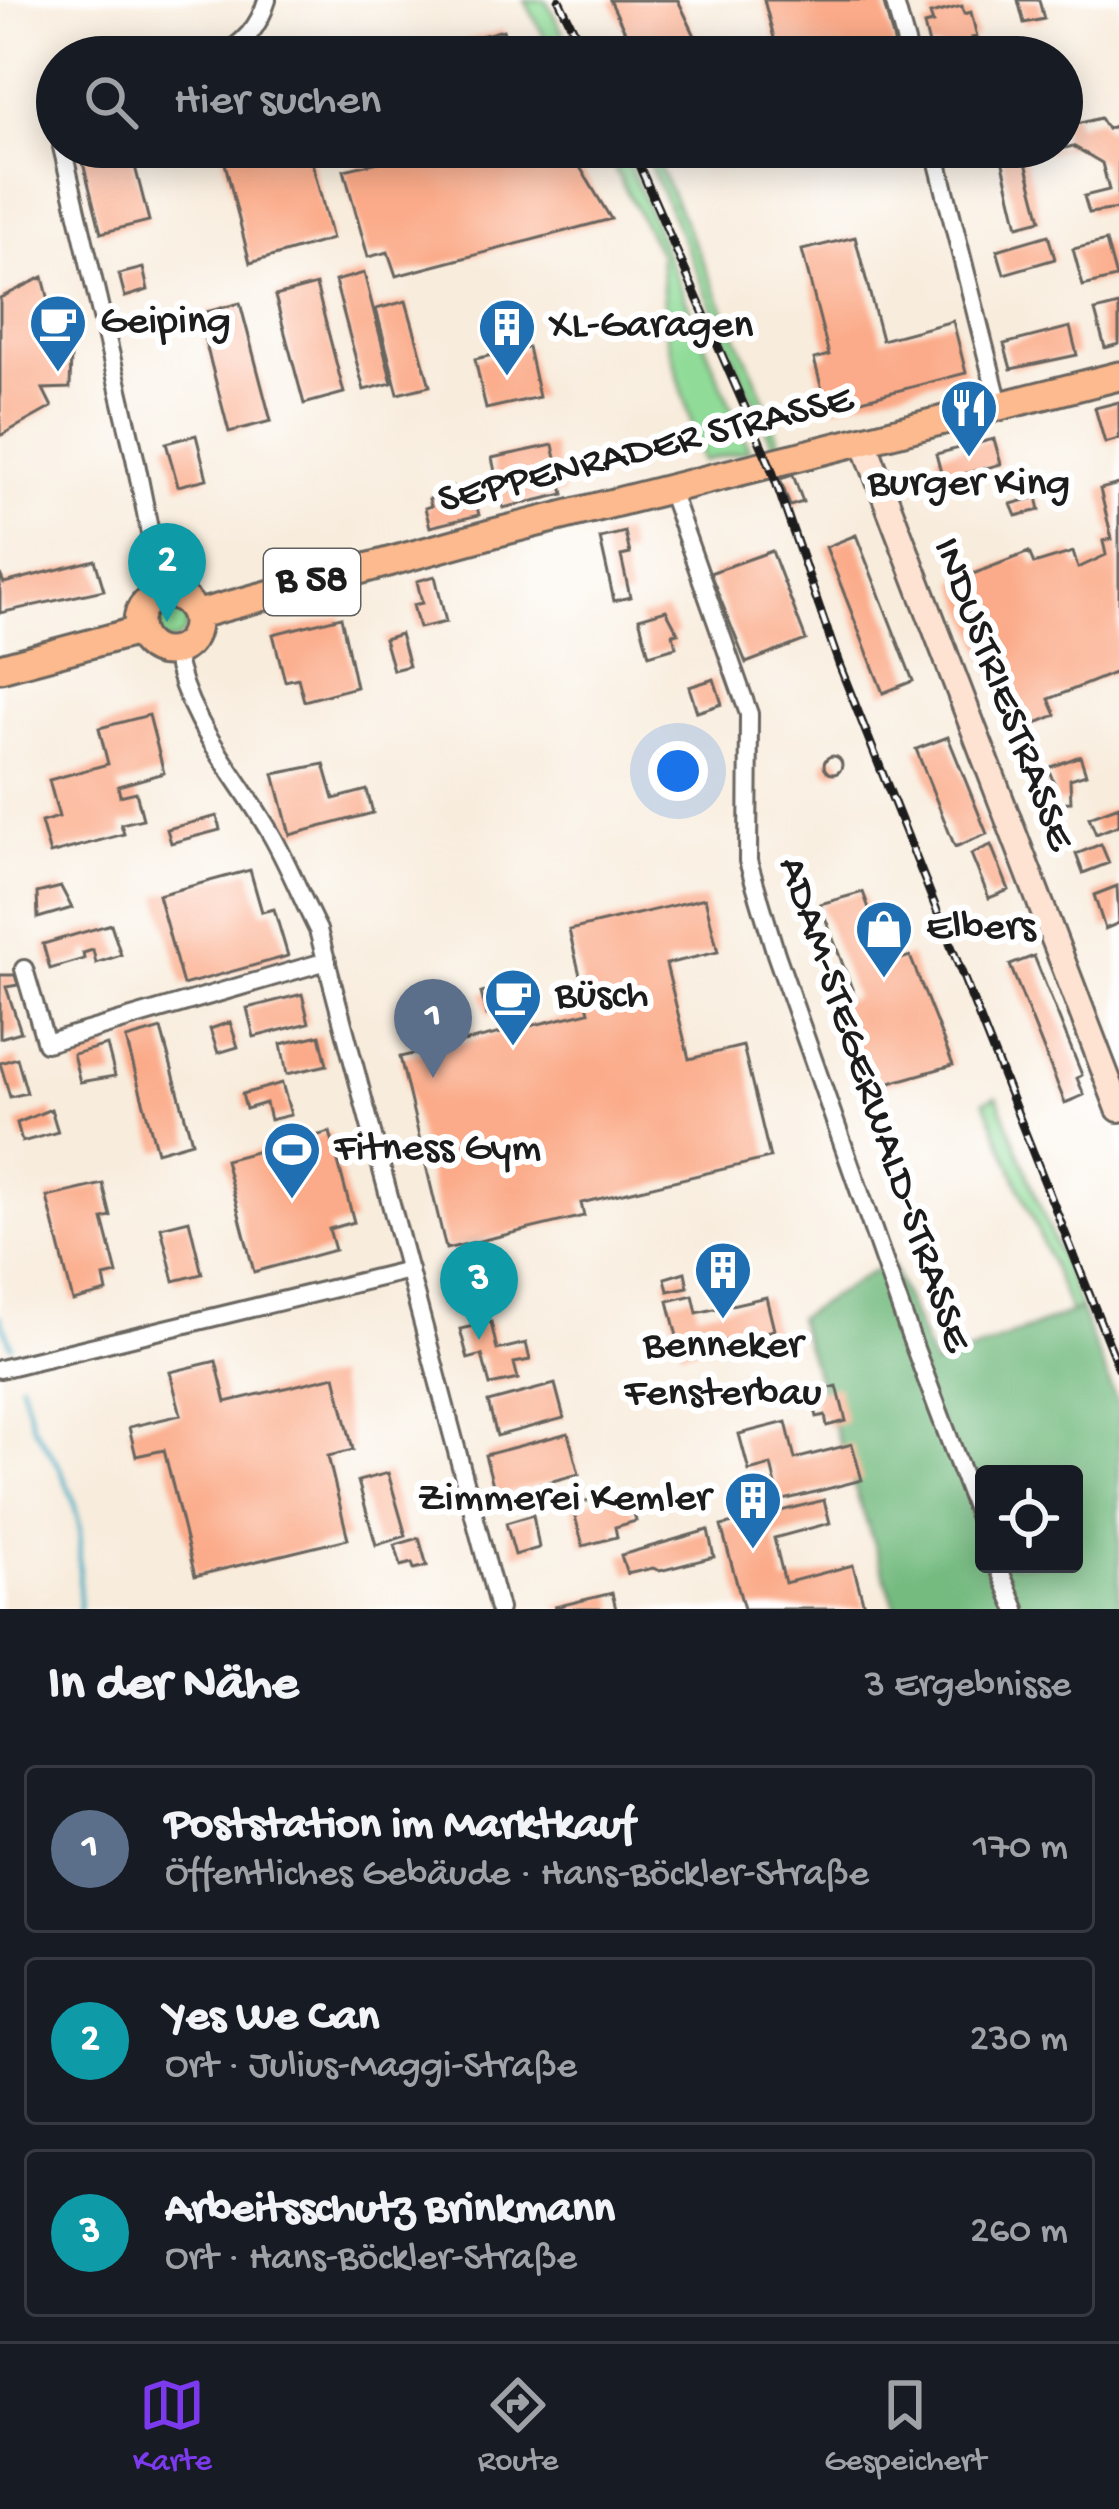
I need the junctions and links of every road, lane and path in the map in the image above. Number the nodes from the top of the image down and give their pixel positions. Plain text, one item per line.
1 (268, 0) edge
2 (895, 0) edge
3 (247, 36) edge
4 (904, 36) edge
5 (67, 168) edge
6 (939, 168) edge
7 (1119, 376) edge
8 (1000, 408) junction
9 (864, 442) junction
10 (670, 490) junction
11 (162, 594) junction
12 (195, 615) junction
13 (138, 631) junction
14 (175, 652) junction
15 (0, 668) edge
16 (327, 961) junction
17 (24, 969) dead end
18 (1119, 1109) edge
19 (410, 1270) junction
20 (0, 1369) edge
21 (975, 1508) edge
22 (1001, 1573) edge
23 (499, 1609) edge
24 (1016, 1609) edge

1 - 3 street
2 - 4 street
5 - 11 street
6 - 8 street
7 - 8 main road, SEPPENRADER STRASSE / B 58
8 - 9 main road, SEPPENRADER STRASSE / B 58
9 - 10 main road, SEPPENRADER STRASSE / B 58
9 - 18 street, INDUSTRIESTRASSE
10 - 12 main road, SEPPENRADER STRASSE / B 58
10 - 21 street, ADAM-STEGERWALD-STRASSE
11 - 12 main road
11 - 13 main road
12 - 14 main road
13 - 14 main road
13 - 15 main road
14 - 16 street
16 - 17 street
16 - 19 street
19 - 20 street
19 - 23 street
22 - 24 street

